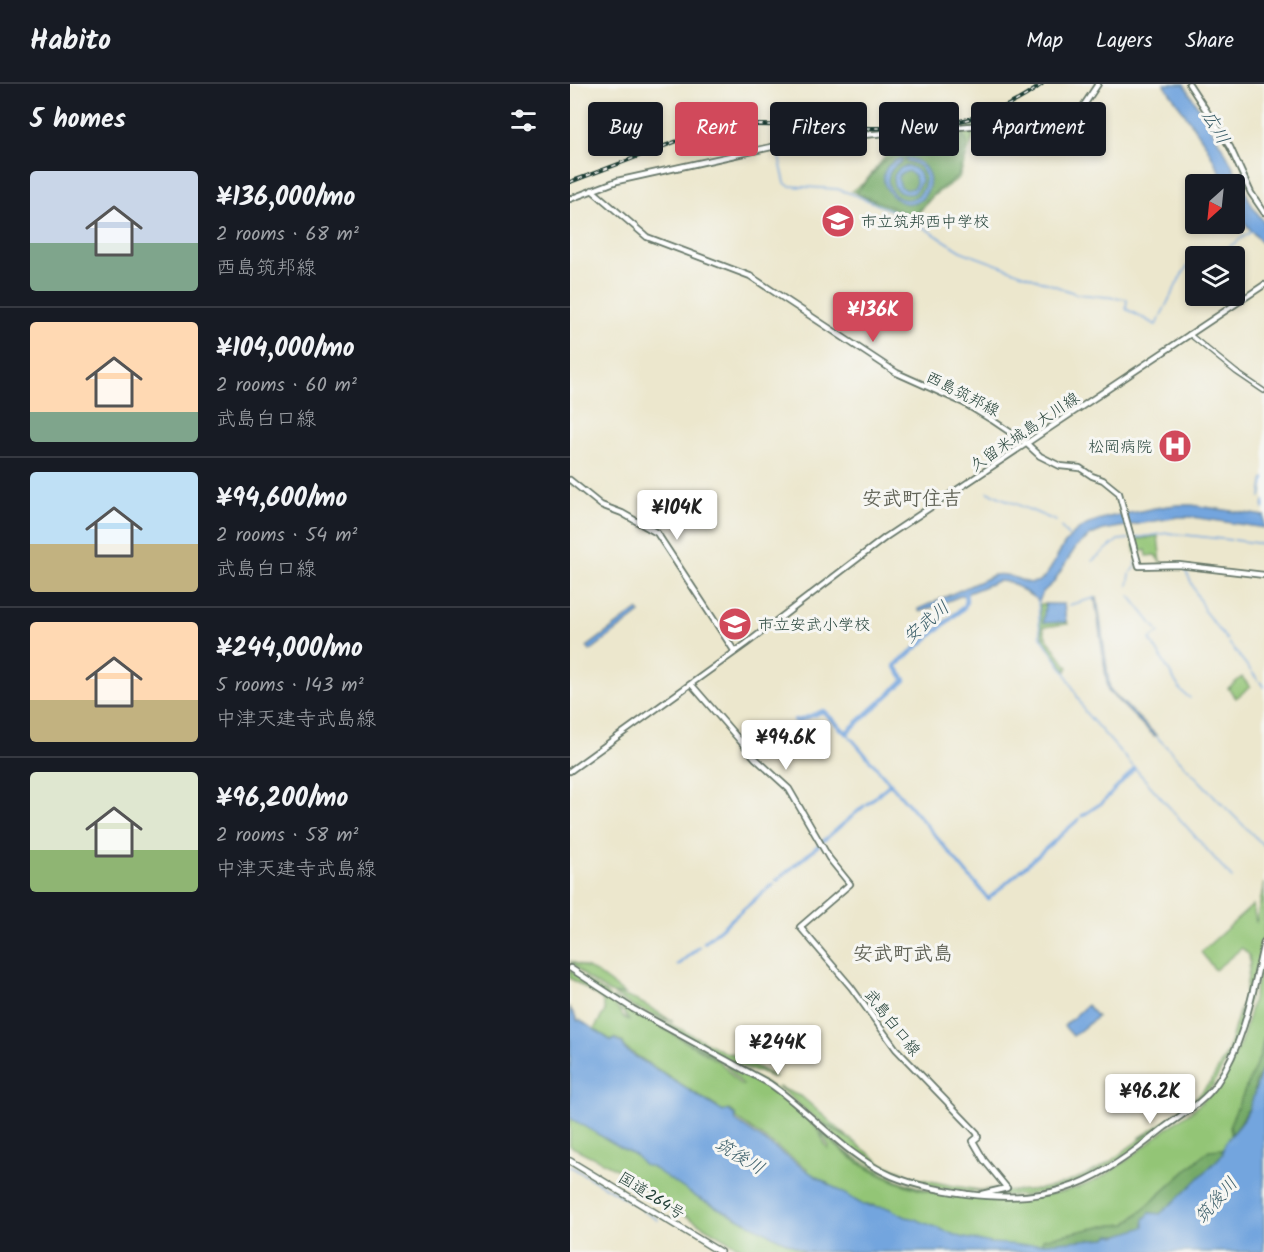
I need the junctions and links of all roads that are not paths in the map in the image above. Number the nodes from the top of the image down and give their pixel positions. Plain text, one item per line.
1 (1098, 84) edge
2 (1189, 84) edge
3 (592, 190) junction
4 (570, 199) edge
5 (1264, 212) edge
6 (1264, 285) edge
7 (1189, 334) junction
8 (1264, 391) edge
9 (1026, 443) junction
10 (570, 480) edge
11 (1264, 575) edge
12 (735, 652) junction
13 (691, 684) junction
14 (570, 771) edge
15 (1264, 942) edge
16 (570, 968) edge
17 (570, 1161) edge
18 (976, 1195) junction
19 (720, 1252) edge

1 - 3 main road
2 - 5 main road
3 - 4 main road
3 - 9 main road, 西島筑邦線
6 - 7 main road, 久留米城島大川線
7 - 8 street
7 - 9 main road, 久留米城島大川線
9 - 11 main road, 西島筑邦線
9 - 12 main road, 久留米城島大川線
10 - 12 main road
12 - 13 main road, 久留米城島大川線
13 - 14 main road, 久留米城島大川線
13 - 18 main road, 武島白口線
15 - 18 main road
16 - 18 main road
17 - 19 highway, 国道264号

